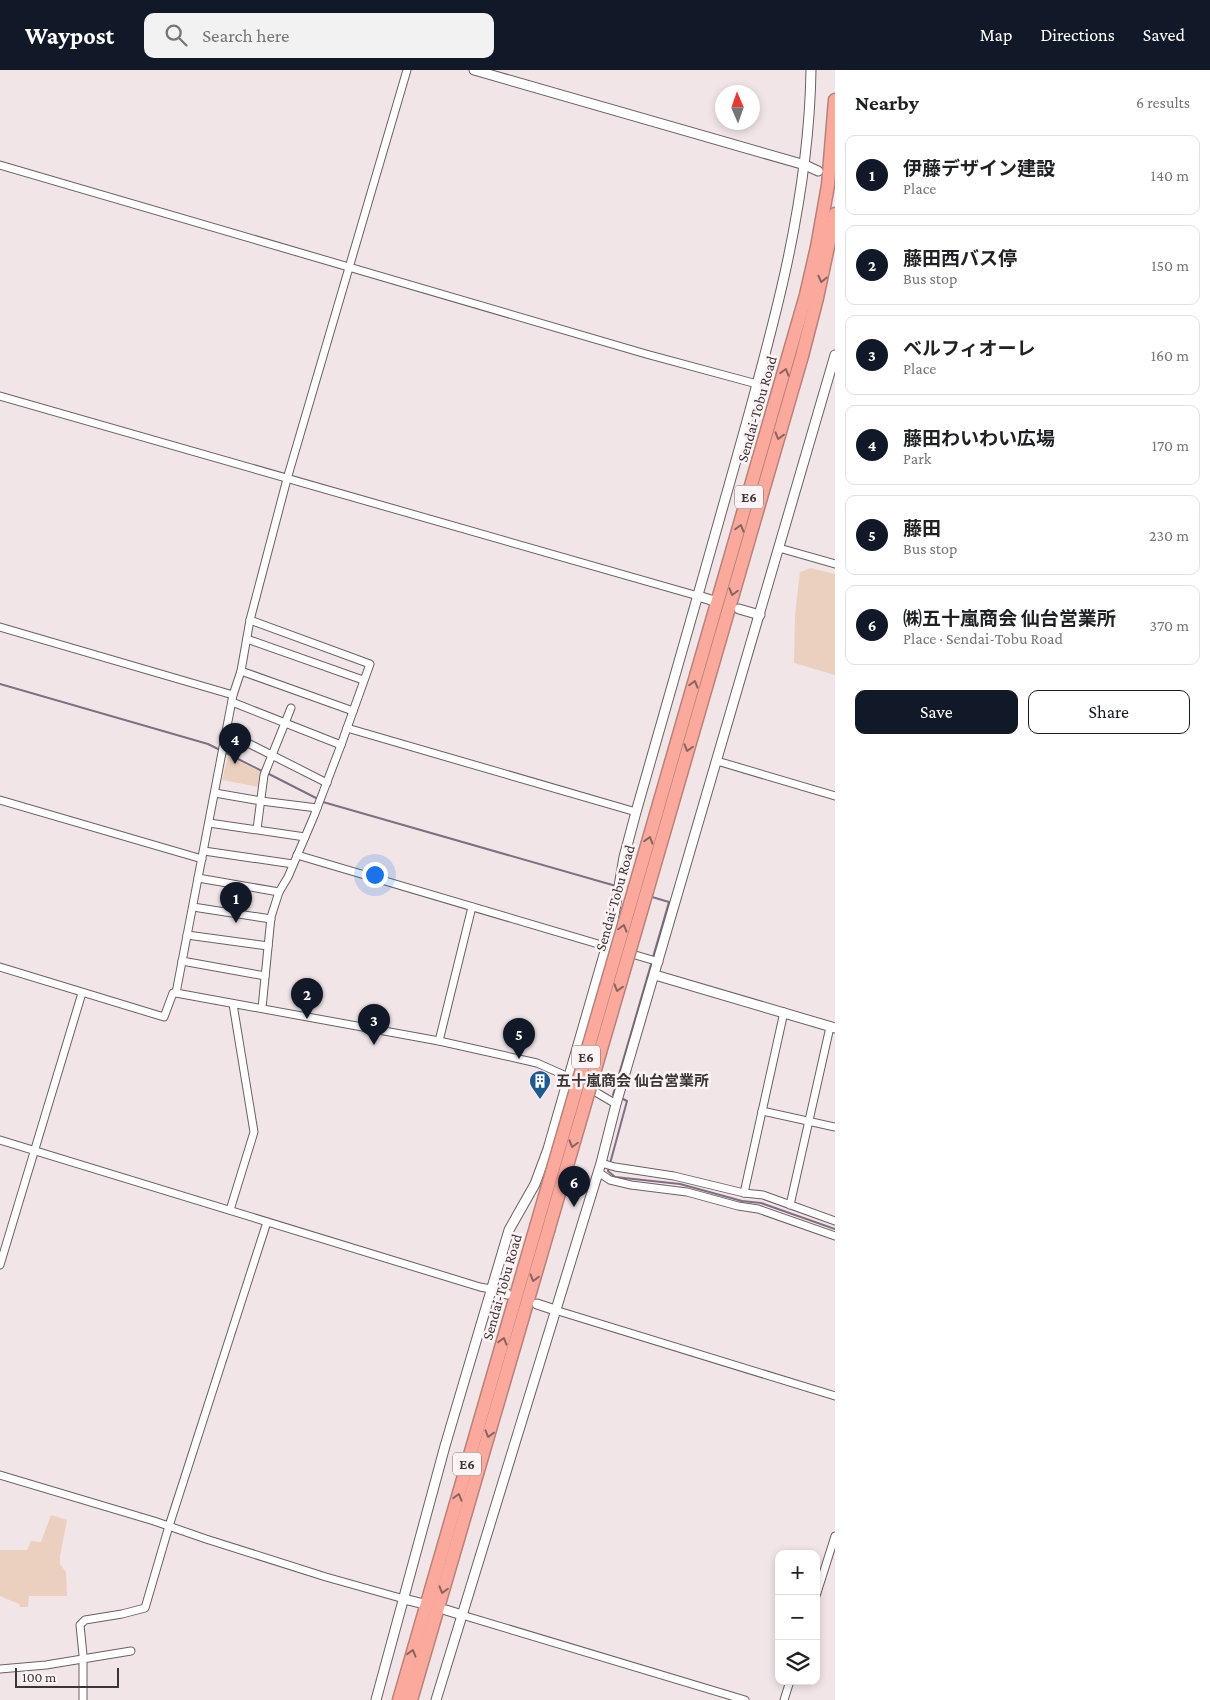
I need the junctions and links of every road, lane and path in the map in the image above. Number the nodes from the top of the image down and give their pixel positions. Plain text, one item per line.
1 (407, 70) edge
2 (474, 70) edge
3 (811, 70) edge
4 (835, 100) edge
5 (0, 164) edge
6 (805, 165) junction
7 (818, 171) dead end
8 (835, 214) edge
9 (348, 266) junction
10 (835, 355) edge
11 (757, 384) junction
12 (0, 396) edge
13 (287, 479) junction
14 (779, 548) junction
15 (835, 564) edge
16 (698, 596) junction
17 (711, 600) dead end
18 (739, 609) dead end
19 (760, 615) junction
20 (250, 620) junction
21 (0, 627) edge
22 (247, 639) junction
23 (241, 671) junction
24 (363, 680) junction
25 (233, 698) junction
26 (291, 708) dead end
27 (353, 710) junction
28 (284, 723) junction
29 (347, 728) junction
30 (226, 732) junction
31 (341, 746) junction
32 (272, 755) junction
33 (716, 761) junction
34 (327, 783) junction
35 (215, 793) junction
36 (835, 796) edge
37 (0, 800) edge
38 (260, 801) junction
39 (319, 802) junction
40 (636, 812) junction
41 (209, 823) junction
42 (257, 829) junction
43 (305, 837) junction
44 (203, 855) junction
45 (297, 855) junction
46 (293, 864) junction
47 (198, 878) junction
48 (641, 889) junction
49 (279, 892) junction
50 (192, 907) junction
51 (472, 907) junction
52 (271, 920) junction
53 (187, 935) junction
54 (268, 946) junction
55 (606, 947) junction
56 (654, 960) junction
57 (182, 961) junction
58 (0, 968) edge
59 (655, 975) junction
60 (265, 976) junction
61 (82, 993) junction
62 (176, 993) junction
63 (233, 1004) junction
64 (262, 1008) junction
65 (784, 1012) junction
66 (832, 1027) edge
67 (439, 1041) junction
68 (569, 1076) junction
69 (616, 1104) junction
70 (762, 1111) junction
71 (809, 1122) junction
72 (835, 1127) edge
73 (0, 1140) edge
74 (35, 1151) junction
75 (601, 1166) junction
76 (744, 1193) junction
77 (790, 1205) junction
78 (230, 1210) junction
79 (835, 1221) edge
80 (267, 1222) junction
81 (542, 1229) junction
82 (835, 1236) edge
83 (0, 1265) edge
84 (491, 1289) junction
85 (507, 1294) dead end
86 (537, 1304) dead end
87 (555, 1310) junction
88 (835, 1396) edge
89 (0, 1475) edge
90 (170, 1526) junction
91 (835, 1536) edge
92 (816, 1595) edge
93 (404, 1599) junction
94 (420, 1603) dead end
95 (446, 1610) dead end
96 (462, 1615) junction
97 (131, 1651) dead end
98 (83, 1659) junction
99 (0, 1669) edge
100 (789, 1685) edge
101 (83, 1700) edge
102 (376, 1700) edge
103 (399, 1700) edge
104 (411, 1700) edge
105 (436, 1700) edge
106 (745, 1700) edge
107 (784, 1700) edge

1 - 9 street
2 - 6 street
3 - 6 street
48 -> 4 highway, Sendai-Tobu Road / E6
5 - 9 street
6 - 7 street
6 - 11 street
8 -> 48 highway, Sendai-Tobu Road / E6
9 - 11 street
9 - 13 street
10 - 14 street
11 - 16 street
12 - 13 street
13 - 16 street
13 - 20 street
14 - 15 street
14 - 19 street
16 - 17 street
16 - 40 street
18 - 19 street
19 - 33 street
20 - 22 street
20 - 24 street
21 - 25 street
22 - 23 street
22 - 24 street
23 - 25 street
23 - 27 street
24 - 27 street
25 - 28 street
25 - 30 street
26 - 28 street
27 - 29 street
28 - 31 street
28 - 32 street
29 - 31 street
29 - 40 street
30 - 32 street
30 - 35 street
31 - 34 street
32 - 34 street
32 - 38 street
33 - 36 street
33 - 56 street
34 - 39 street
35 - 38 street
35 - 41 street
37 - 44 street
38 - 39 street
38 - 42 street
39 - 43 street
40 - 55 street
41 - 42 street
41 - 44 street
42 - 43 street
43 - 45 street
44 - 46 street
44 - 47 street
45 - 46 street
45 - 51 street
46 - 49 street
47 - 49 street
47 - 50 street
48 - 81 highway, Sendai-Tobu Road / E6, bridge
49 - 52 street
50 - 52 street
50 - 53 street
51 - 55 street
51 - 67 street
52 - 54 street
53 - 54 street
53 - 57 street
54 - 60 street
55 - 56 street
55 - 68 street
56 - 59 street
57 - 60 street
57 - 62 street
58 - 61 street
59 - 65 street
59 - 69 street
60 - 64 street
61 - 62 street
61 - 74 street
62 - 63 street
63 - 64 street
63 - 78 street
64 - 67 street
65 - 66 street
65 - 70 street
66 - 71 street
67 - 68 street
68 - 69 street
68 - 84 street
69 - 75 street
70 - 71 street
70 - 76 street
71 - 72 street
71 - 77 street
73 - 74 street
74 - 78 street
74 - 83 street
75 - 76 street
75 - 82 street
75 - 87 street
76 - 77 street
77 - 79 street
78 - 80 street
80 - 84 street
80 - 90 street
103 -> 81 highway, Sendai-Tobu Road / E6
81 -> 104 highway, Sendai-Tobu Road / E6
84 - 85 street
84 - 93 street
86 - 87 street
87 - 88 street
87 - 96 street
89 - 90 street
90 - 93 street
90 - 98 street
91 - 92 street
93 - 94 street
93 - 102 street
95 - 96 street
96 - 105 street
96 - 106 street
97 - 98 street
98 - 99 street
98 - 101 street
100 - 107 street

